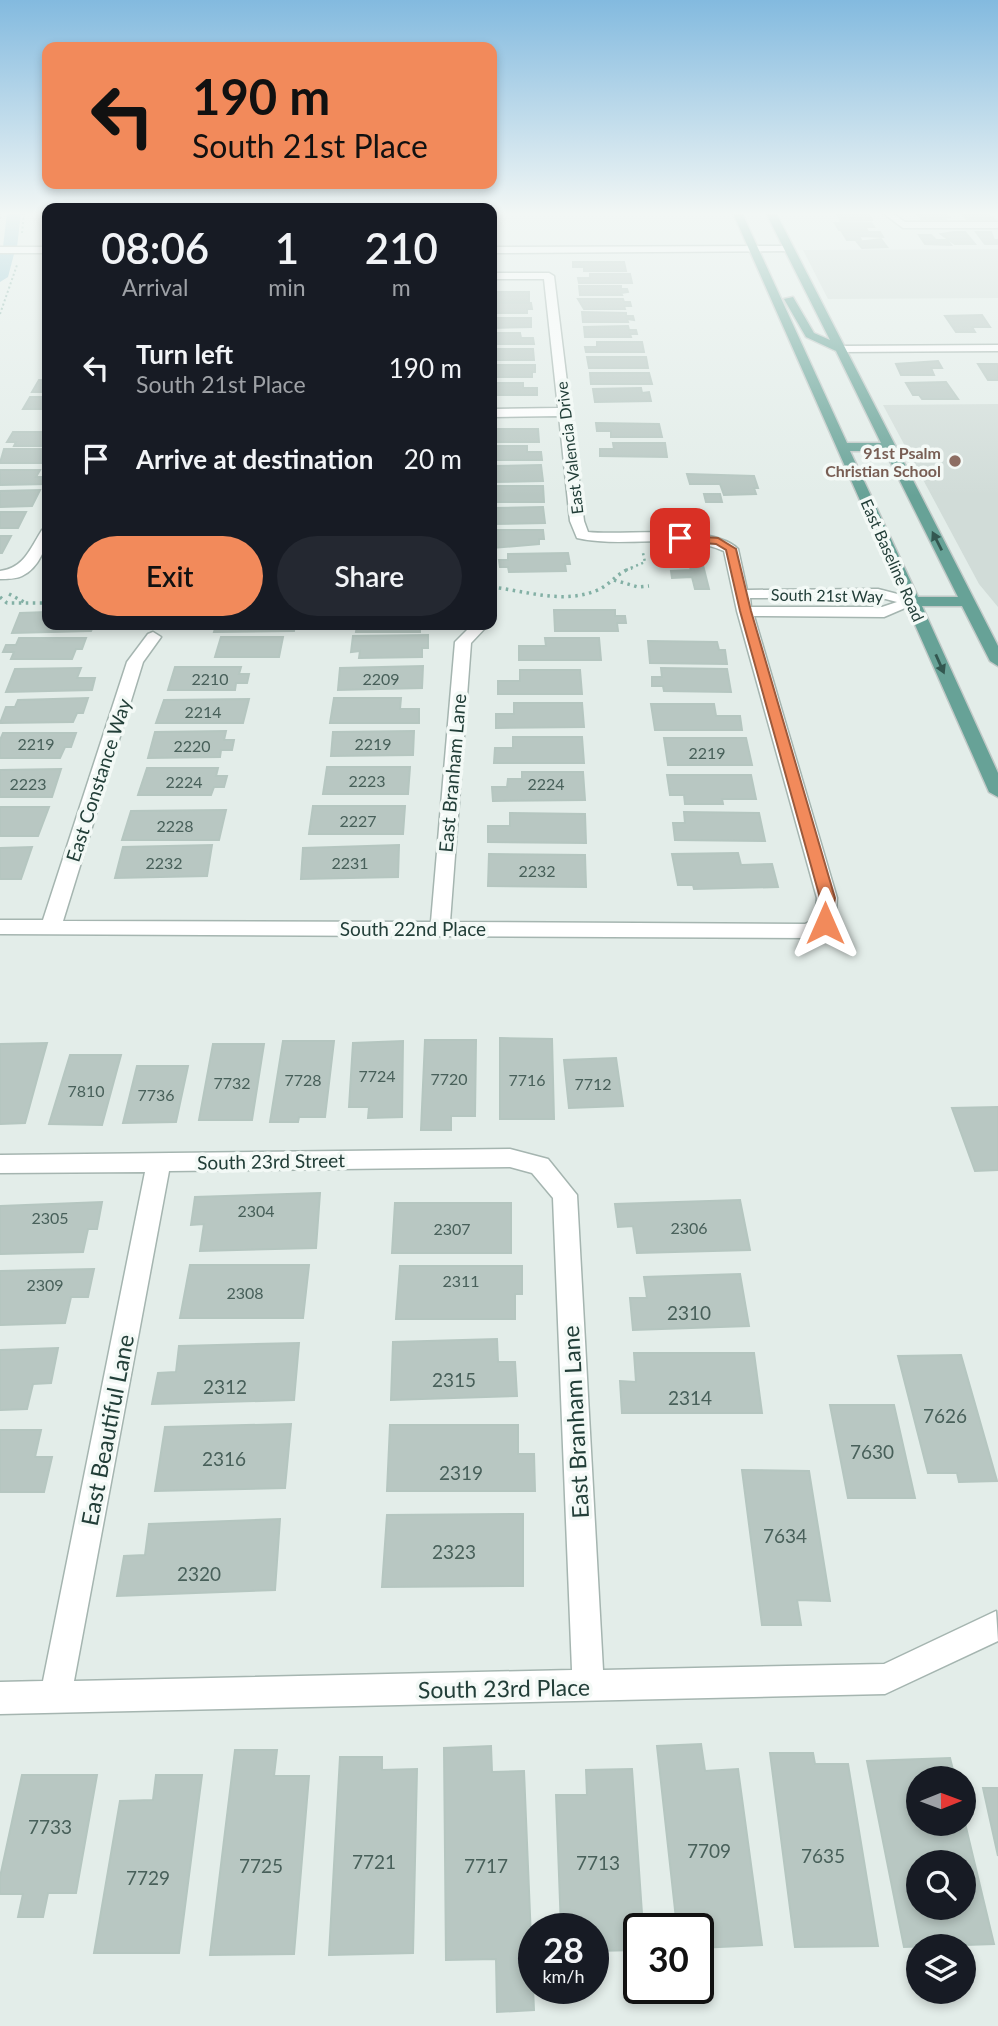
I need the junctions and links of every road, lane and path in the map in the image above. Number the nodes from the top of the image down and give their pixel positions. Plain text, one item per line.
1 (553, 308) edge
2 (779, 308) edge
3 (794, 308) edge
4 (818, 308) edge
5 (998, 348) edge
6 (839, 349) junction
7 (807, 369) junction
8 (564, 412) junction
9 (497, 413) edge
10 (842, 447) junction
11 (889, 447) junction
12 (640, 539) junction
13 (42, 541) edge
14 (0, 575) edge
15 (614, 580) junction
16 (649, 586) dead end
17 (497, 588) edge
18 (5, 592) dead end
19 (0, 597) edge
20 (968, 601) junction
21 (743, 602) junction
22 (912, 602) junction
23 (42, 603) edge
24 (27, 604) junction
25 (475, 630) edge
26 (153, 637) dead end
27 (998, 661) edge
28 (998, 792) edge
29 (0, 928) edge
30 (51, 928) junction
31 (440, 928) junction
32 (159, 1162) junction
33 (0, 1164) edge
34 (540, 1166) joint
35 (996, 1626) dead end
36 (588, 1686) junction
37 (55, 1697) junction
38 (0, 1698) edge

1 - 8 street, East Valencia Drive
2 - 7 main road, East Baseline Road
3 - 6 main road
4 - 6 main road
5 - 6 street
6 - 7 main road
6 - 11 main road
7 - 10 main road, East Baseline Road
8 - 9 street
8 - 12 street, East Valencia Drive
10 - 11 main road
10 - 22 main road, East Baseline Road
20 -> 11 main road
12 - 15 path
12 - 21 street
13 - 14 street
15 - 16 path
15 - 17 path
18 - 24 path
19 - 24 path
20 - 22 main road
20 - 27 main road
21 - 22 street, South 21st Way
21 - 31 street, South 22nd Place
22 -> 28 main road, East Baseline Road
23 - 24 path
25 - 31 street, East Branham Lane
26 - 30 street, East Constance Way
29 - 30 street, South 22nd Place
30 - 31 street, South 22nd Place
32 - 33 street, South 23rd Street
32 - 34 street, South 23rd Street
32 - 37 street, East Beautiful Lane
34 - 36 street, East Branham Lane
35 - 36 street, South 23rd Place
36 - 37 street, South 23rd Place
37 - 38 street, South 23rd Place

